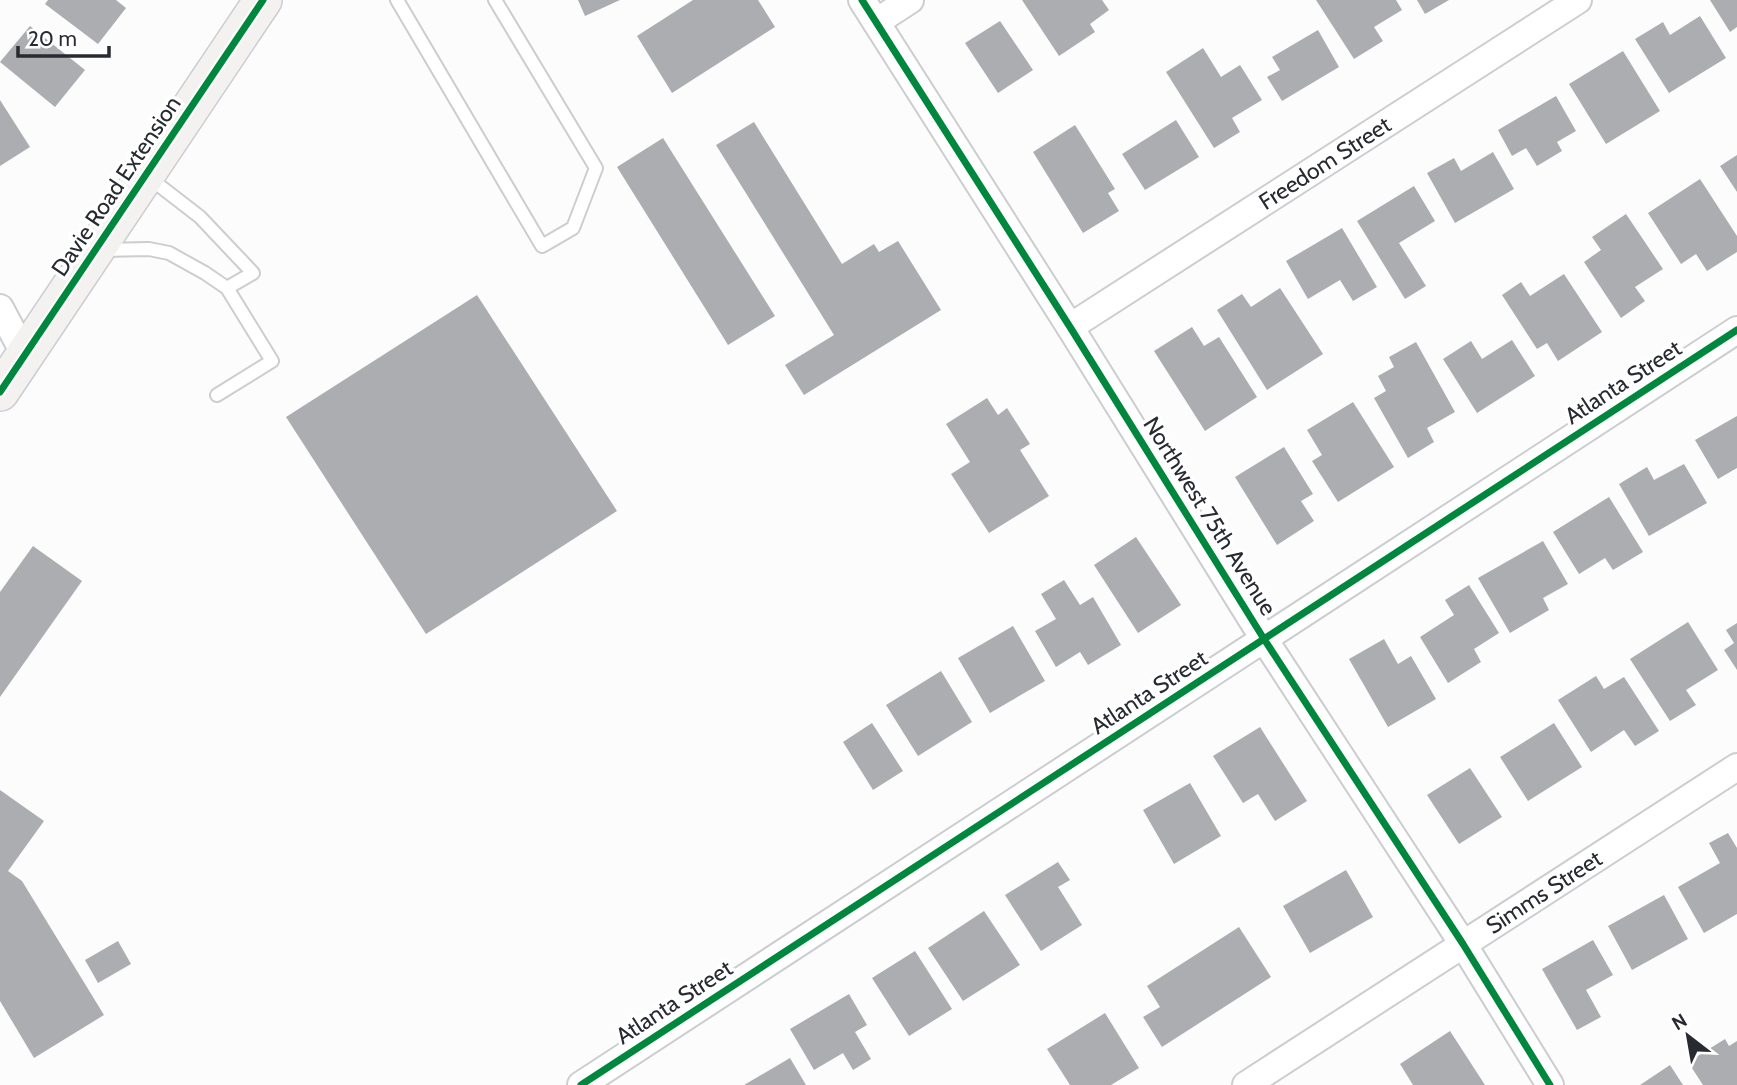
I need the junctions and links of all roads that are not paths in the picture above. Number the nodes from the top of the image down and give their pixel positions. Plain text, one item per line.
1 (264, 0) edge
2 (397, 0) edge
3 (495, 0) edge
4 (910, 0) edge
5 (1578, 0) edge
6 (869, 11) edge
7 (146, 176) junction
8 (97, 251) junction
9 (227, 288) junction
10 (0, 308) edge
11 (1070, 327) junction
12 (1737, 330) edge
13 (26, 355) junction
14 (0, 393) edge
15 (217, 395) dead end
16 (1264, 639) junction
17 (1737, 767) edge
18 (1463, 944) junction
19 (581, 1085) edge
20 (1246, 1085) edge
21 (1550, 1085) edge

1 - 7 main road, Davie Road Extension
2 - 3 lane
4 - 6 street
5 - 11 street, Freedom Street
6 - 11 street, Northwest 75th Avenue
7 - 8 main road, Davie Road Extension
7 - 9 lane
8 - 9 lane
8 - 13 main road, Davie Road Extension
9 - 15 lane
10 - 13 street
11 - 16 street, Northwest 75th Avenue
12 - 16 street, Atlanta Street
13 - 14 main road, Davie Road Extension
16 - 18 street, Northwest 75th Avenue
16 - 19 street, Atlanta Street
17 - 18 street, Simms Street
18 - 20 street, Simms Street
18 - 21 street, Northwest 75th Avenue

